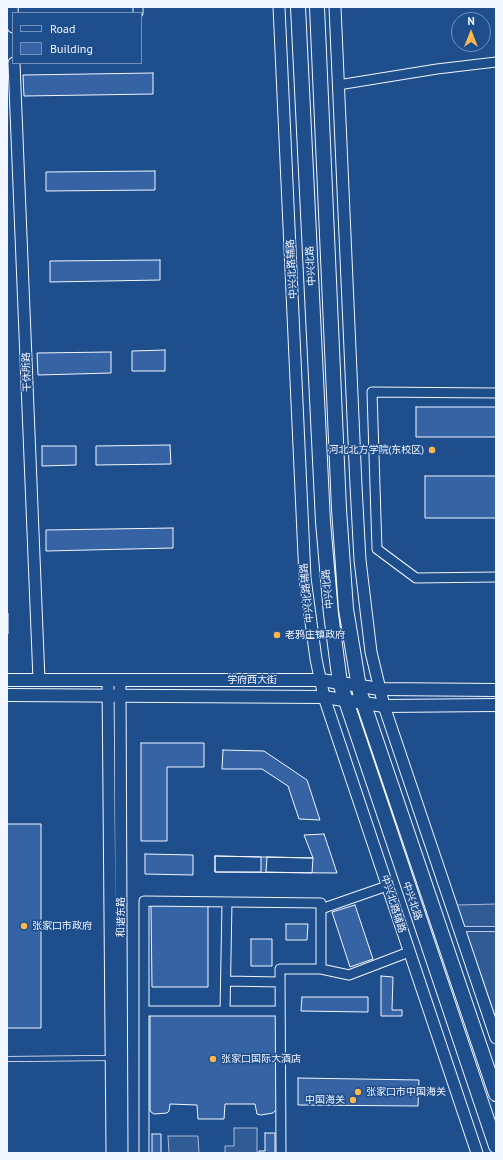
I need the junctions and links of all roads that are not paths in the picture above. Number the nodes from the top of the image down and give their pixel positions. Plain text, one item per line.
1 (279, 7) edge
2 (298, 7) edge
3 (317, 7) edge
4 (335, 7) edge
5 (496, 62) edge
6 (14, 64) edge
7 (338, 85) junction
8 (496, 393) edge
9 (496, 577) edge
10 (7, 680) edge
11 (39, 680) junction
12 (114, 680) junction
13 (321, 680) junction
14 (340, 683) junction
15 (360, 687) junction
16 (380, 689) junction
17 (496, 690) edge
18 (7, 695) edge
19 (114, 695) junction
20 (324, 697) junction
21 (344, 701) junction
22 (364, 704) junction
23 (496, 705) edge
24 (384, 706) junction
25 (387, 886) junction
26 (227, 902) junction
27 (320, 909) junction
28 (460, 929) junction
29 (496, 929) edge
30 (409, 952) junction
31 (320, 969) junction
32 (226, 982) junction
33 (280, 982) junction
34 (144, 1011) junction
35 (225, 1011) junction
36 (280, 1012) junction
37 (496, 1038) edge
38 (117, 1058) junction
39 (7, 1059) edge
40 (496, 1094) edge
41 (496, 1146) edge
42 (112, 1153) edge
43 (122, 1153) edge
44 (144, 1153) edge
45 (281, 1153) edge
46 (477, 1153) edge

1 - 13 street, 中兴北路辅路
2 - 14 main road, 中兴北路
3 - 15 main road, 中兴北路
4 - 7 street
5 - 7 street
6 - 11 street, 干休所路
7 - 16 street
8 - 9 street
10 - 11 main road, 学府西大街
11 - 12 main road, 学府西大街
12 - 13 main road, 学府西大街
12 - 19 street, 和谐东路
13 - 14 main road, 学府西大街
13 - 20 street, 中兴北路辅路
14 - 15 main road, 学府西大街
14 - 21 main road, 中兴北路
15 - 16 main road, 学府西大街
15 - 22 main road, 中兴北路
16 - 17 main road, 学府西大街
16 - 24 street
18 - 19 main road, 学府西大街
19 - 20 main road, 学府西大街
19 - 38 street, 和谐东路
20 - 21 main road, 学府西大街
20 - 25 street, 中兴北路辅路
21 - 22 main road, 学府西大街
21 - 41 main road, 中兴北路
22 - 24 main road, 学府西大街
22 - 40 main road, 中兴北路
23 - 24 main road, 学府西大街
24 - 28 street
25 - 27 street
25 - 30 street, 中兴北路辅路
26 - 27 street
26 - 32 street
26 - 34 street
27 - 31 street
28 - 29 lane
28 - 37 street
30 - 31 street
30 - 46 street, 中兴北路辅路
31 - 33 street
32 - 33 street
32 - 35 street
33 - 36 street
34 - 35 street
34 - 44 street
35 - 36 street
36 - 45 street
38 - 39 lane
38 - 42 street, 和谐东路
38 - 43 street, 和谐东路

